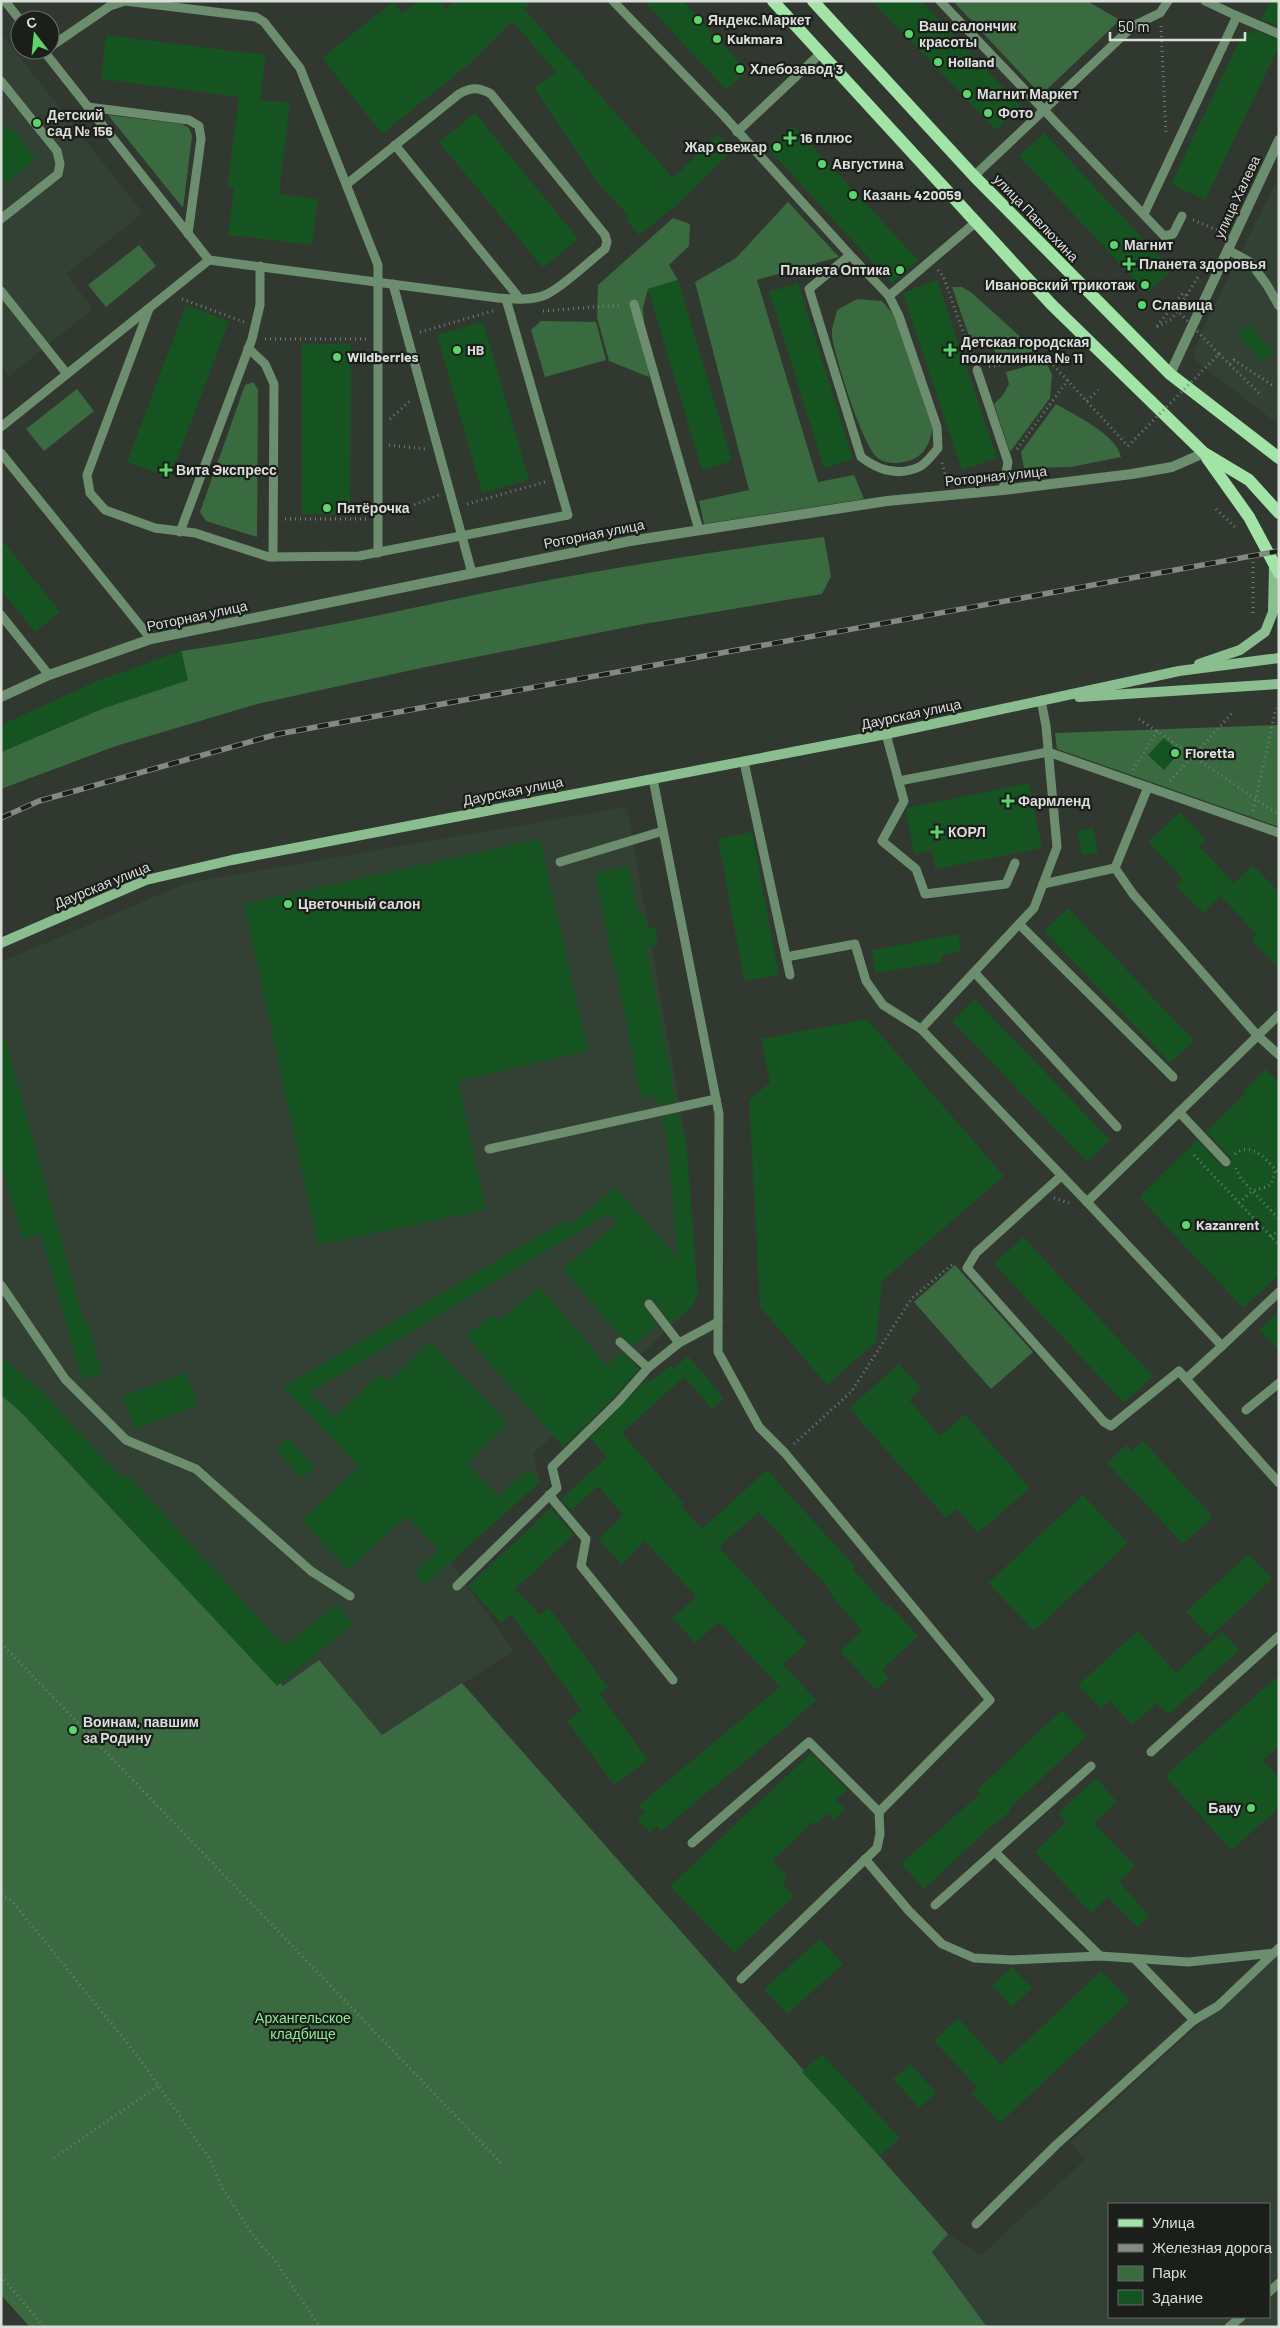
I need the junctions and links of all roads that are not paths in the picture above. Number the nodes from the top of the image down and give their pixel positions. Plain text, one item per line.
1 (613, 1) edge
2 (773, 1) edge
3 (940, 1) edge
4 (1168, 1) edge
5 (1205, 1) edge
6 (815, 2) edge
7 (1237, 16) junction
8 (1279, 34) edge
9 (60, 40) edge
10 (821, 54) junction
11 (53, 60) edge
12 (1, 81) edge
13 (88, 107) junction
14 (1045, 110) junction
15 (737, 132) junction
16 (1279, 140) edge
17 (395, 145) junction
18 (974, 176) junction
19 (347, 184) junction
20 (1144, 214) junction
21 (1182, 216) road end
22 (1, 218) edge
23 (976, 222) junction
24 (188, 234) junction
25 (1228, 250) junction
26 (850, 255) junction
27 (209, 260) junction
28 (260, 266) junction
29 (379, 282) junction
30 (393, 284) junction
31 (1, 291) edge
32 (889, 296) junction
33 (520, 298) junction
34 (507, 303) junction
35 (634, 304) road end
36 (1279, 306) edge
37 (149, 309) junction
38 (248, 348) junction
39 (977, 370) road end
40 (67, 374) junction
41 (1170, 374) junction
42 (1, 427) edge
43 (1, 453) edge
44 (1204, 453) junction
45 (1278, 458) edge
46 (1003, 490) junction
47 (1279, 513) edge
48 (699, 530) junction
49 (180, 532) junction
50 (462, 536) junction
51 (378, 553) junction
52 (273, 557) junction
53 (1276, 570) edge
54 (472, 573) junction
55 (1, 615) edge
56 (151, 639) junction
57 (1279, 658) edge
58 (1178, 672) junction
59 (49, 675) junction
60 (1279, 684) edge
61 (1, 697) edge
62 (1041, 700) junction
63 (886, 734) junction
64 (1048, 752) junction
65 (744, 762) junction
66 (653, 778) junction
67 (899, 780) junction
68 (1148, 787) junction
69 (663, 831) junction
70 (1279, 834) edge
71 (560, 862) dead end
72 (1015, 863) dead end
73 (1115, 868) junction
74 (1043, 884) junction
75 (1020, 925) junction
76 (1, 943) edge
77 (786, 957) junction
78 (975, 973) junction
79 (790, 975) dead end
80 (1279, 1015) edge
81 (921, 1029) junction
82 (1257, 1035) junction
83 (1279, 1056) edge
84 (1173, 1077) dead end
85 (716, 1099) junction
86 (1179, 1112) junction
87 (1117, 1127) dead end
88 (489, 1150) dead end
89 (1226, 1162) dead end
90 (1061, 1176) junction
91 (1088, 1202) junction
92 (1, 1285) edge
93 (1279, 1292) edge
94 (648, 1304) dead end
95 (718, 1322) junction
96 (620, 1342) dead end
97 (679, 1343) junction
98 (1222, 1346) junction
99 (648, 1368) junction
100 (1186, 1379) junction
101 (1279, 1383) edge
102 (1246, 1410) dead end
103 (1279, 1483) edge
104 (549, 1495) junction
105 (457, 1586) dead end
106 (350, 1596) dead end
107 (1279, 1636) edge
108 (674, 1680) dead end
109 (1151, 1752) dead end
110 (1091, 1766) dead end
111 (879, 1812) junction
112 (692, 1844) dead end
113 (995, 1852) junction
114 (865, 1859) junction
115 (935, 1905) dead end
116 (1276, 1951) edge
117 (1100, 1956) junction
118 (1136, 1959) junction
119 (741, 1979) dead end
120 (1194, 2020) junction
121 (976, 2224) dead end
122 (1240, 2318) edge
123 (1229, 2327) edge

1 - 15 lane
2 - 10 main road
3 - 14 lane
4 - 14 lane
5 - 7 lane
6 - 18 main road, улица Павлюхина
7 - 8 lane
7 - 20 lane
9 - 19 lane
10 - 15 lane
10 - 23 main road
11 - 13 lane
12 - 22 lane
13 - 24 lane
13 - 24 lane
14 - 18 lane
14 - 20 lane
15 - 26 lane
16 - 25 street, улица Халева
17 - 19 lane
17 - 33 lane
17 - 33 lane
18 - 41 main road, улица Павлюхина
19 - 29 lane
20 - 21 lane
23 - 32 lane
23 - 44 main road
24 - 27 lane
25 - 36 lane
25 - 41 street, улица Халева
26 - 32 lane
26 - 32 lane
27 - 28 lane
27 - 37 lane
28 - 29 lane
28 - 38 lane
29 - 30 lane
29 - 51 lane
30 - 34 lane
30 - 50 lane
31 - 40 lane
33 - 34 lane
34 - 50 lane
35 - 48 lane
37 - 40 lane
37 - 49 lane
38 - 49 lane
38 - 52 lane
39 - 46 lane
40 - 42 lane
41 - 45 main road, улица Павлюхина
43 - 56 lane
44 - 46 street, Роторная улица
44 - 47 main road
44 - 53 main road
46 - 48 street, Роторная улица
48 - 54 street, Роторная улица
49 - 52 lane
50 - 51 lane
50 - 54 lane
51 - 52 lane
53 - 58 street
54 - 56 street, Роторная улица
55 - 59 lane
56 - 59 street, Роторная улица
57 - 58 street, Даурская улица
58 - 62 street, Даурская улица
59 - 61 street, Роторная улица
60 - 62 street, Даурская улица
62 - 63 street, Даурская улица
62 - 64 lane
63 - 65 street, Даурская улица
63 - 67 lane
64 - 67 lane
64 - 68 lane
64 - 74 lane
65 - 66 street, Даурская улица
65 - 77 lane
66 - 69 lane
66 - 76 street, Даурская улица
67 - 72 lane
68 - 70 lane
68 - 73 lane
69 - 71 lane
69 - 85 lane
73 - 74 lane
73 - 82 lane
74 - 75 lane
75 - 78 lane
75 - 84 lane
77 - 79 lane
77 - 81 lane
78 - 81 lane
78 - 87 lane
80 - 82 lane
81 - 90 lane
82 - 83 lane
82 - 86 lane
85 - 88 lane
85 - 95 lane
86 - 89 lane
86 - 91 lane
90 - 91 lane
90 - 100 lane
91 - 98 lane
92 - 106 lane
93 - 98 lane
94 - 97 lane
95 - 97 lane
95 - 111 lane
96 - 99 lane
97 - 99 lane
98 - 100 lane
99 - 104 lane
100 - 103 lane
101 - 102 lane
104 - 105 lane
104 - 108 lane
107 - 109 lane
110 - 113 lane
111 - 112 lane
111 - 114 lane
113 - 115 lane
113 - 117 lane
114 - 117 lane
114 - 119 lane
116 - 118 lane
116 - 120 lane
117 - 118 lane
118 - 120 lane
120 - 121 lane
122 - 123 lane

